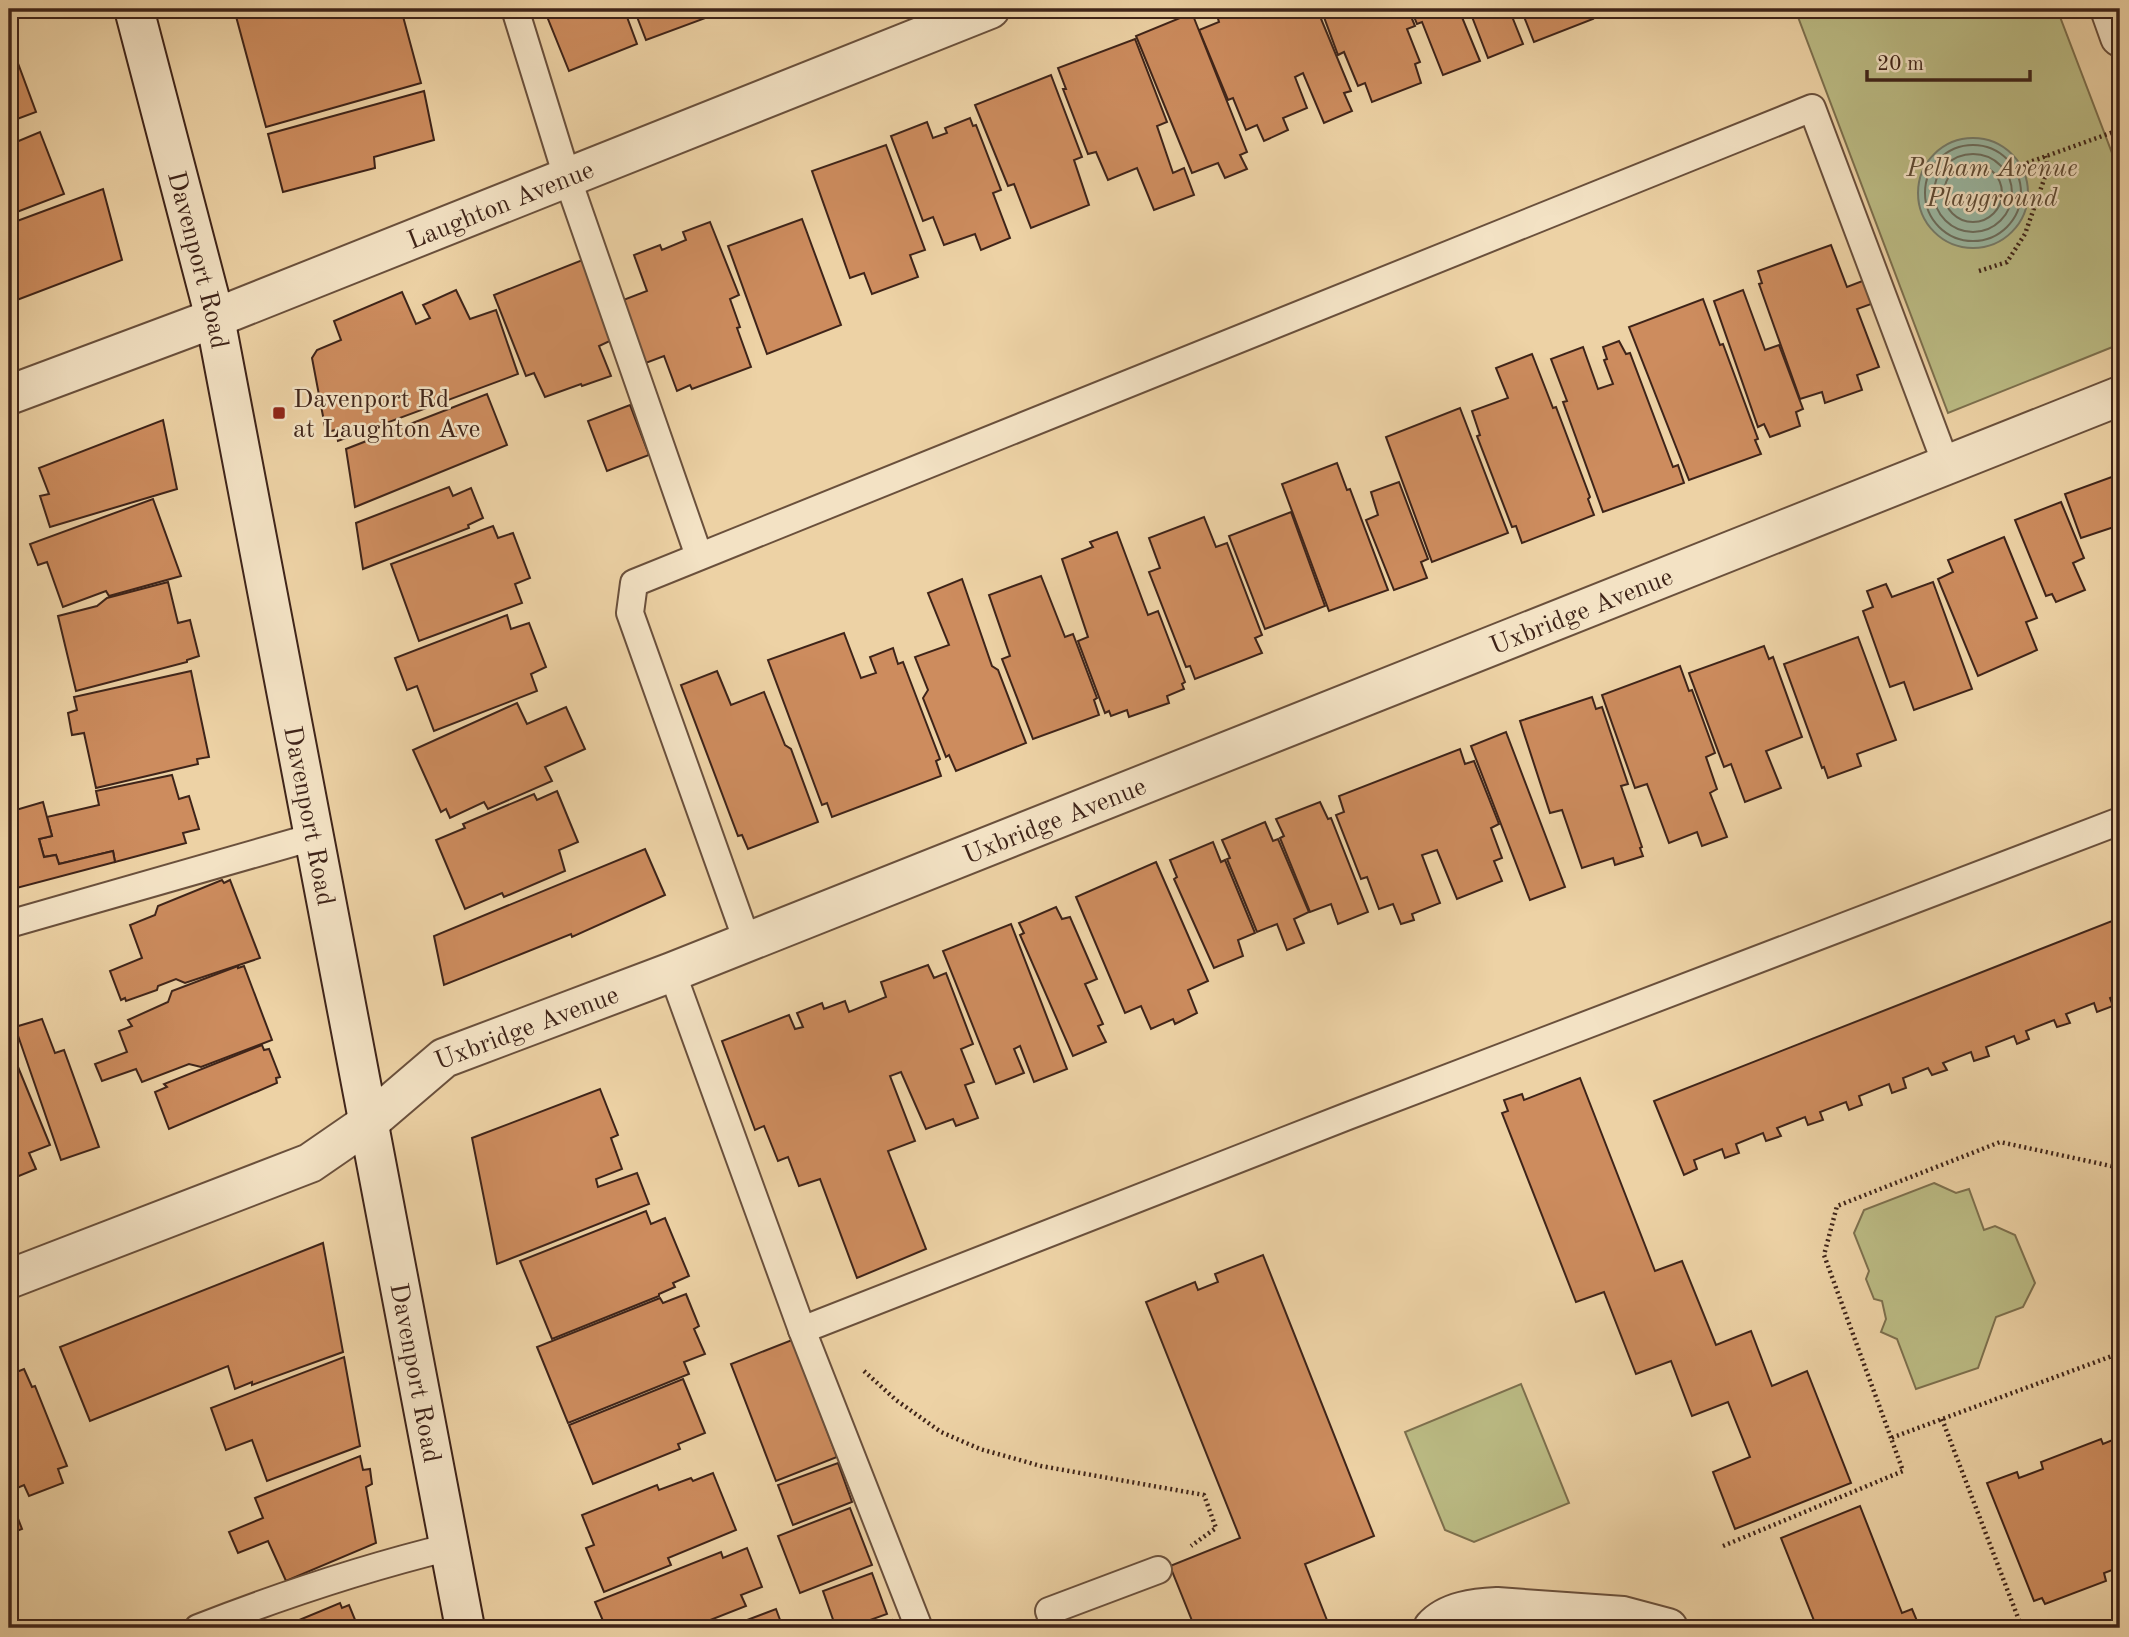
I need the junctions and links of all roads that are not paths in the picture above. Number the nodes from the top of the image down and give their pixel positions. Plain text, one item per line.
1 (134, 9) edge
2 (515, 9) edge
3 (990, 9) edge
4 (2110, 9) edge
5 (2120, 37) edge
6 (567, 177) junction
7 (215, 318) junction
8 (9, 396) edge
9 (2120, 396) edge
10 (1946, 464) junction
11 (699, 556) junction
12 (2120, 821) edge
13 (313, 836) junction
14 (9, 924) edge
15 (747, 941) junction
16 (671, 972) junction
17 (368, 1123) junction
18 (9, 1279) edge
19 (802, 1329) junction
20 (450, 1547) junction
21 (1158, 1570) road end
22 (198, 1628) edge
23 (465, 1628) edge
24 (919, 1628) edge
25 (1055, 1628) edge
26 (1433, 1628) edge
27 (1668, 1628) edge

1 - 7 street, Davenport Road
2 - 6 lane
3 - 6 street, Laughton Avenue
4 - 5 street
6 - 7 street, Laughton Avenue
6 - 11 lane
7 - 8 street, Laughton Avenue
7 - 13 street, Davenport Road
9 - 10 street, Uxbridge Avenue
10 - 11 lane
10 - 15 street, Uxbridge Avenue
11 - 15 lane
12 - 19 lane
13 - 14 lane
13 - 17 street, Davenport Road
15 - 16 street, Uxbridge Avenue
16 - 17 street, Uxbridge Avenue
16 - 19 lane
17 - 18 street, Uxbridge Avenue
17 - 20 street, Davenport Road
19 - 24 lane
20 - 22 lane
20 - 23 street, Davenport Road
21 - 25 lane
26 - 27 street

